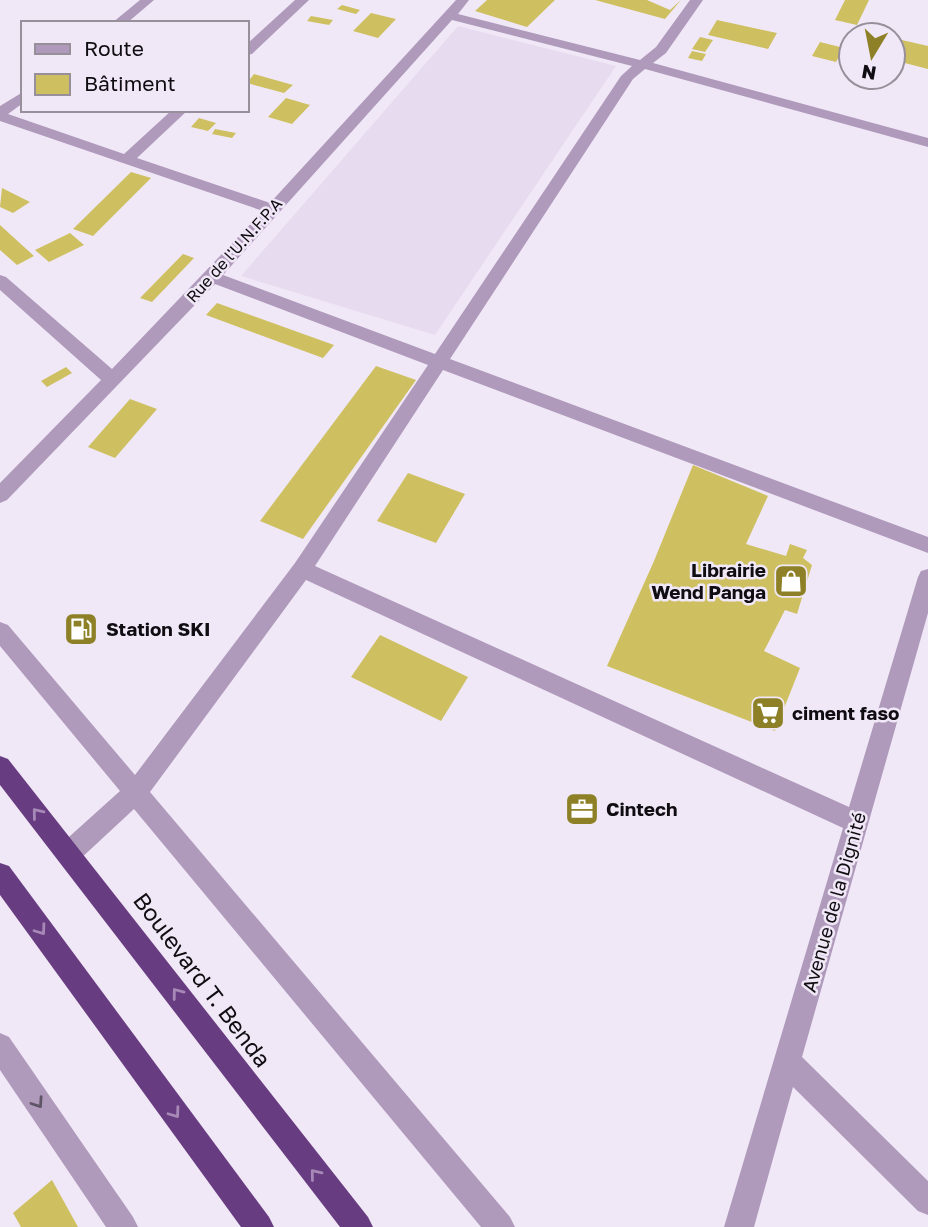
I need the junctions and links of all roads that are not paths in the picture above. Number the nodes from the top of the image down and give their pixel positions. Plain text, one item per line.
1 (148, 0) edge
2 (303, 0) edge
3 (463, 0) edge
4 (697, 0) edge
5 (448, 15) junction
6 (121, 21) edge
7 (248, 50) edge
8 (644, 65) junction
9 (21, 98) edge
10 (179, 112) edge
11 (0, 115) edge
12 (928, 143) edge
13 (128, 158) junction
14 (271, 209) junction
15 (212, 276) junction
16 (0, 281) edge
17 (440, 359) junction
18 (110, 379) junction
19 (0, 495) edge
20 (928, 545) edge
21 (302, 569) junction
22 (928, 578) edge
23 (0, 631) edge
24 (0, 767) edge
25 (137, 792) junction
26 (857, 822) junction
27 (69, 853) junction
28 (0, 875) edge
29 (0, 1046) edge
30 (787, 1061) junction
31 (928, 1201) edge
32 (122, 1227) edge
33 (259, 1227) edge
34 (358, 1227) edge
35 (500, 1227) edge
36 (739, 1227) edge

1 - 6 street
2 - 7 street
3 - 5 street, Rue de l'U.N.F.P.A
4 - 8 street
5 - 8 street
5 - 14 street, Rue de l'U.N.F.P.A
8 - 12 street
8 - 17 street
9 - 11 street
10 - 13 street
11 - 13 street
13 - 14 street
14 - 15 street, Rue de l'U.N.F.P.A
15 - 17 street
15 - 18 street, Rue de l'U.N.F.P.A
16 - 18 street
17 - 20 street
17 - 21 street
18 - 19 street, Rue de l'U.N.F.P.A
21 - 25 street
21 - 26 street
22 - 26 street, Avenue de la Dignité
23 - 25 street
27 -> 24 highway, Boulevard T. Benda
25 - 27 street
25 - 35 street
26 - 30 street, Avenue de la Dignité
34 -> 27 highway, Boulevard T. Benda
28 -> 33 highway
29 -> 32 street
30 - 31 street
30 - 36 street, Avenue de la Dignité

